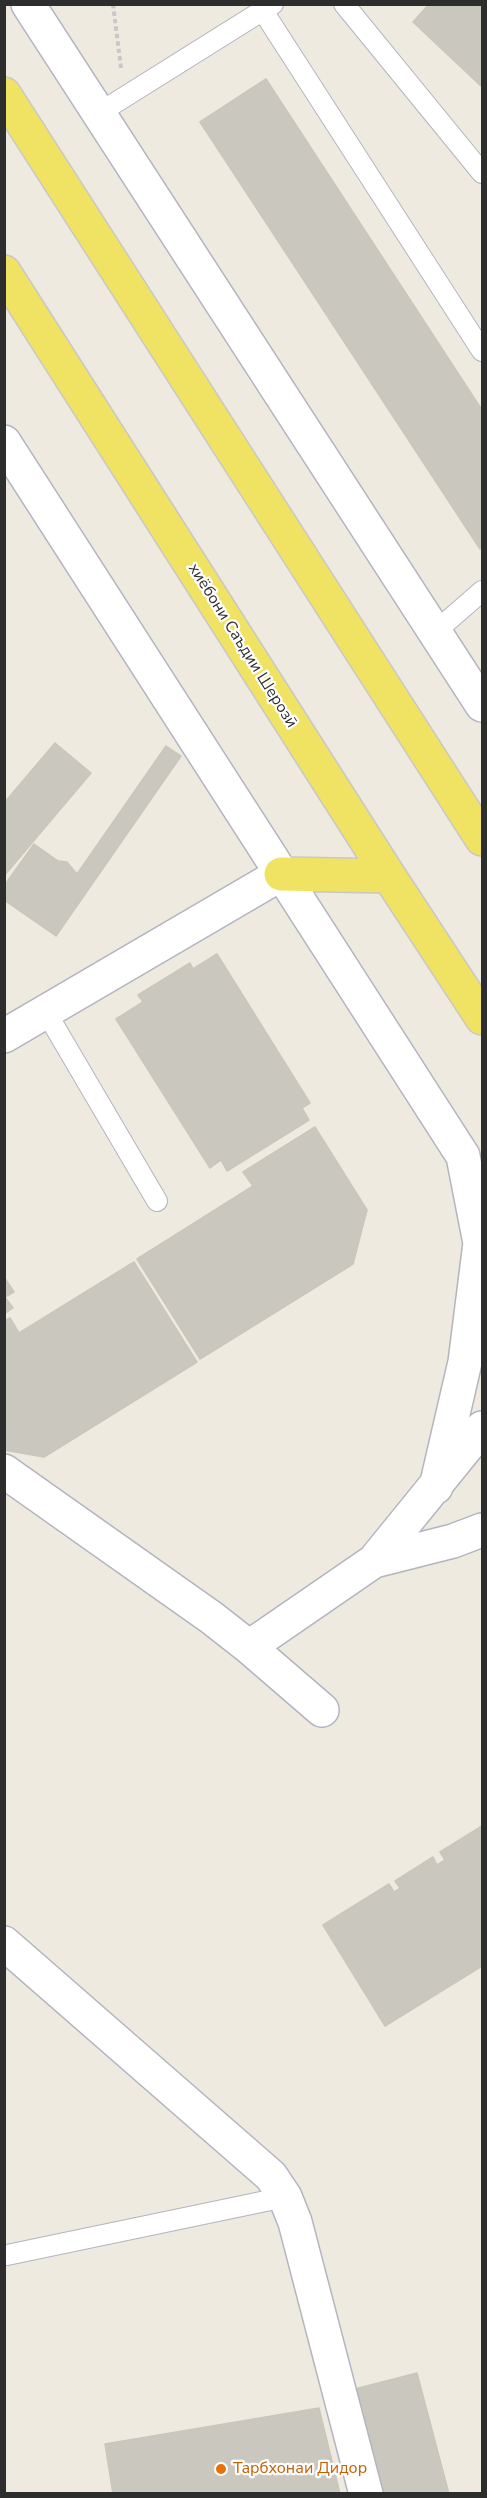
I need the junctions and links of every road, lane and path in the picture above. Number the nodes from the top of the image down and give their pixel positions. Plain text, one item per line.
1 (28, 4) edge
2 (113, 4) edge
3 (344, 4) edge
4 (268, 8) edge
5 (121, 72) dead end
6 (4, 94) edge
7 (99, 113) junction
8 (483, 173) edge
9 (4, 272) edge
10 (483, 351) edge
11 (4, 442) edge
12 (483, 591) edge
13 (435, 632) junction
14 (483, 705) edge
15 (483, 839) edge
16 (281, 874) junction
17 (389, 876) junction
18 (46, 1012) junction
19 (483, 1018) edge
20 (4, 1036) edge
21 (157, 1201) dead end
22 (483, 1428) edge
23 (4, 1471) edge
24 (436, 1488) junction
25 (477, 1536) edge
26 (374, 1561) junction
27 (249, 1647) junction
28 (322, 1710) dead end
29 (4, 1943) edge
30 (285, 2197) junction
31 (7, 2255) dead end
32 (366, 2493) edge

1 - 7 street
2 - 5 path
3 - 8 lane
4 - 7 lane
4 - 10 lane
6 - 15 main road
7 - 13 street
9 - 17 main road, хиёбони Саъдии Шерозӣ
11 - 16 street
12 - 13 lane
13 - 14 street
16 - 17 main road
16 - 18 street
16 - 24 street
17 - 19 main road, хиёбони Саъдии Шерозӣ
18 - 20 street
18 - 21 lane
22 - 24 street
23 - 27 street
24 - 26 street
25 - 26 street
26 - 27 street
27 - 28 street
29 - 30 street
30 - 31 lane
30 - 32 street

